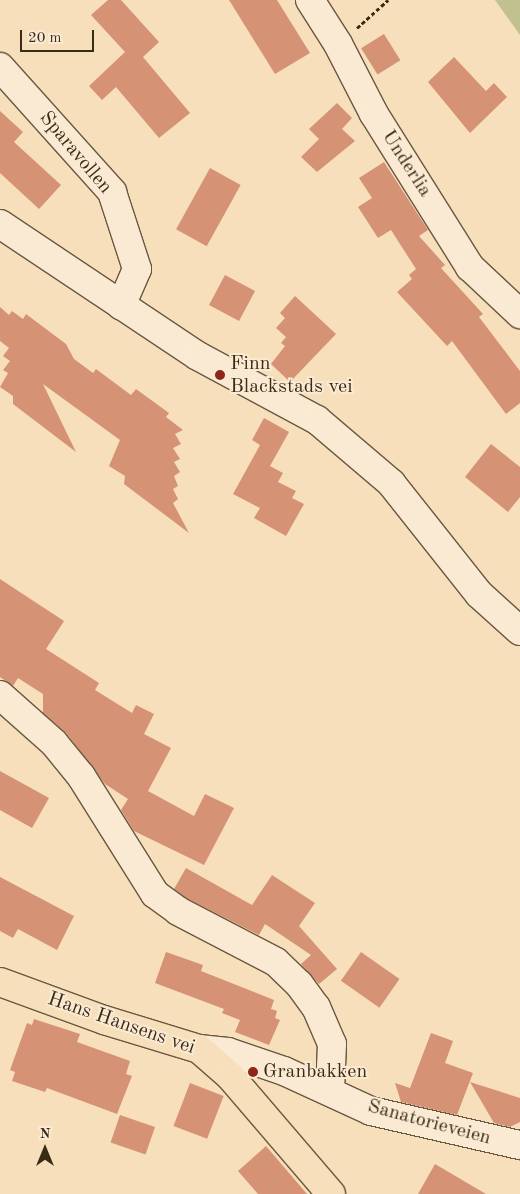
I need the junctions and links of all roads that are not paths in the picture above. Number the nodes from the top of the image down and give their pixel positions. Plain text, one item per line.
1 (310, 0) edge
2 (0, 67) edge
3 (0, 224) edge
4 (121, 306) junction
5 (520, 314) edge
6 (520, 631) edge
7 (0, 695) edge
8 (0, 982) edge
9 (199, 1049) junction
10 (330, 1090) junction
11 (520, 1145) edge
12 (331, 1194) edge

1 - 5 street, Underlia
2 - 4 street, Sparavollen
3 - 4 street
4 - 6 street
7 - 10 street
8 - 9 main road, Hans Hansens vei
9 - 10 street, Sanatorieveien
9 - 12 main road, Hans Hansens vei
10 - 11 street, Sanatorieveien

